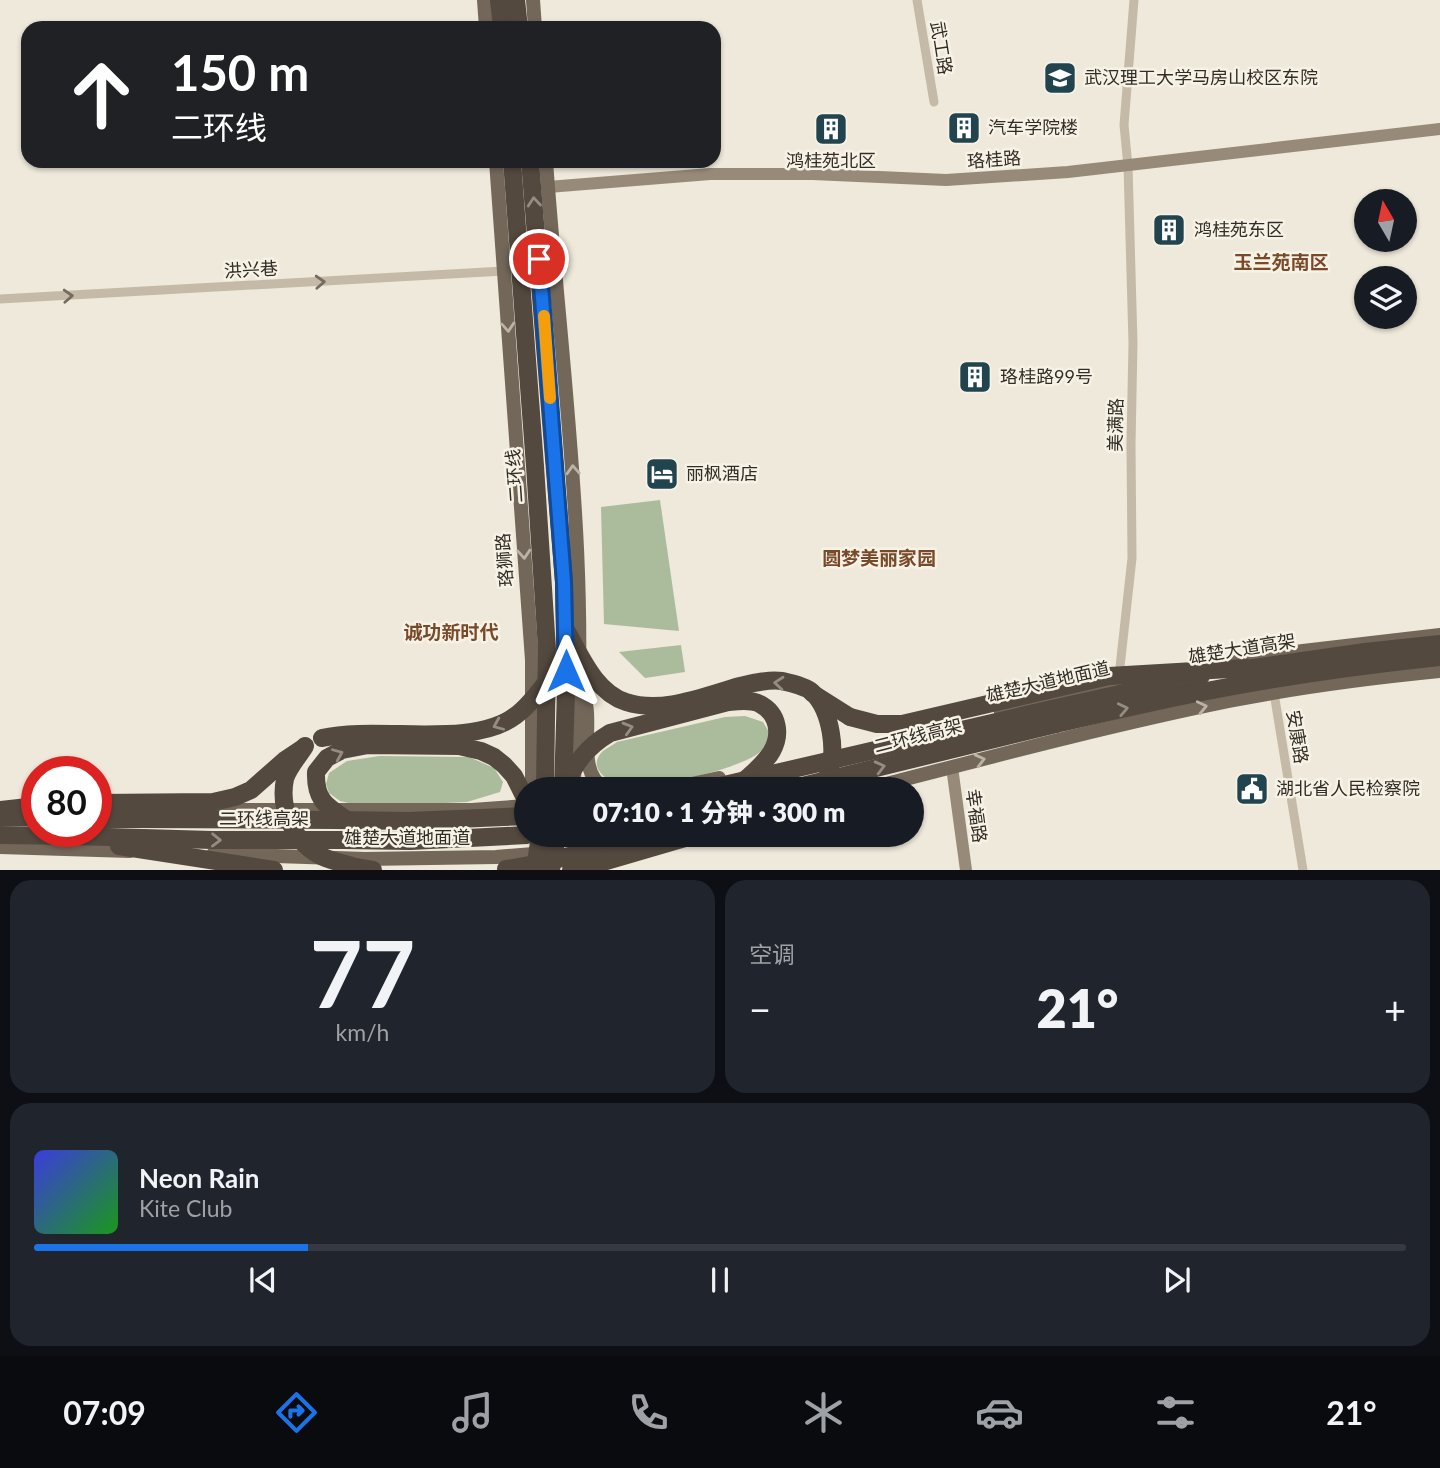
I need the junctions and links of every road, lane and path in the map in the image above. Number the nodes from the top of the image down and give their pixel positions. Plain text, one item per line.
1 (484, 0) edge
2 (499, 0) edge
3 (516, 0) edge
4 (533, 0) edge
5 (917, 0) edge
6 (1134, 0) edge
7 (486, 21) edge
8 (501, 21) edge
9 (518, 21) edge
10 (535, 21) edge
11 (934, 102) dead end
12 (1440, 130) edge
13 (1128, 166) junction
14 (497, 168) edge
15 (513, 168) edge
16 (531, 168) edge
17 (547, 168) edge
18 (548, 187) junction
19 (504, 271) junction
20 (0, 299) edge
21 (566, 630) junction
22 (1440, 635) edge
23 (1440, 644) edge
24 (1440, 657) edge
25 (1246, 668) junction
26 (1440, 671) edge
27 (548, 680) junction
28 (580, 685) junction
29 (1117, 685) junction
30 (812, 693) junction
31 (1274, 693) junction
32 (1054, 716) junction
33 (305, 746) junction
34 (533, 767) junction
35 (952, 767) junction
36 (514, 777) edge
37 (533, 777) edge
38 (560, 777) edge
39 (562, 777) edge
40 (563, 777) edge
41 (569, 777) edge
42 (592, 777) edge
43 (723, 777) edge
44 (747, 777) edge
45 (759, 777) edge
46 (827, 777) edge
47 (833, 777) edge
48 (913, 777) edge
49 (112, 803) edge
50 (514, 805) edge
51 (21, 807) edge
52 (0, 808) edge
53 (112, 810) edge
54 (472, 810) junction
55 (0, 817) edge
56 (21, 817) edge
57 (514, 817) edge
58 (112, 818) edge
59 (342, 820) junction
60 (0, 835) edge
61 (21, 835) edge
62 (112, 837) edge
63 (112, 844) edge
64 (514, 844) edge
65 (0, 847) edge
66 (514, 847) edge
67 (532, 847) edge
68 (559, 847) edge
69 (560, 847) edge
70 (605, 847) edge
71 (622, 847) edge
72 (654, 847) edge
73 (442, 858) junction
74 (274, 870) edge
75 (373, 870) edge
76 (471, 870) edge
77 (501, 870) edge
78 (523, 870) edge
79 (551, 870) edge
80 (558, 870) edge
81 (571, 870) edge
82 (587, 870) edge
83 (966, 870) edge
84 (1303, 870) edge

1 - 7 main road
2 - 8 highway
3 - 9 highway
4 - 10 main road
5 - 11 street, 武工路
6 - 13 street, 美满路
12 - 13 street, 珞桂路
13 - 18 street, 珞桂路
13 - 29 street, 美满路
14 - 19 main road, 珞狮路
15 - 27 highway, 二环线
21 -> 16 highway
17 - 18 main road
28 -> 18 main road
20 -> 19 street, 洪兴巷
19 -> 34 main road, 珞狮路
30 -> 21 highway, bridge
21 - 39 highway, bridge
22 - 29 main road, 雄楚大道地面道
23 - 25 highway, 雄楚大道高架
32 -> 24 highway, 雄楚大道高架
25 - 30 highway, bridge
25 - 32 highway, 雄楚大道高架, bridge
26 - 31 main road
27 -> 33 highway, bridge
27 - 38 highway, 二环线
28 - 40 main road
28 - 42 main road
29 - 43 main road, 雄楚大道地面道
30 - 46 highway, bridge
35 -> 31 main road
31 - 84 street, 安康路
32 - 45 highway, bridge
47 -> 32 highway, 二环线高架, bridge
33 - 49 highway
33 - 75 highway, bridge
34 - 37 main road, 珞狮路
34 - 54 main road
35 - 48 main road
35 - 83 street, 幸福路
59 -> 36 highway, bridge
41 -> 44 highway, bridge
50 - 54 main road, 雄楚大道地面道
51 - 52 highway, bridge
53 - 54 main road, 雄楚大道地面道
55 - 56 highway
57 - 59 highway
58 - 59 highway, bridge
60 - 61 highway, 二环线高架
62 -> 64 highway, 二环线高架, bridge
63 - 74 highway, bridge
65 - 73 main road, 雄楚大道地面道
66 - 73 main road, 雄楚大道地面道
67 - 78 main road
68 - 79 highway, bridge
69 - 80 main road
70 - 77 highway, bridge
71 - 82 main road
72 - 81 highway, bridge
73 - 76 main road

